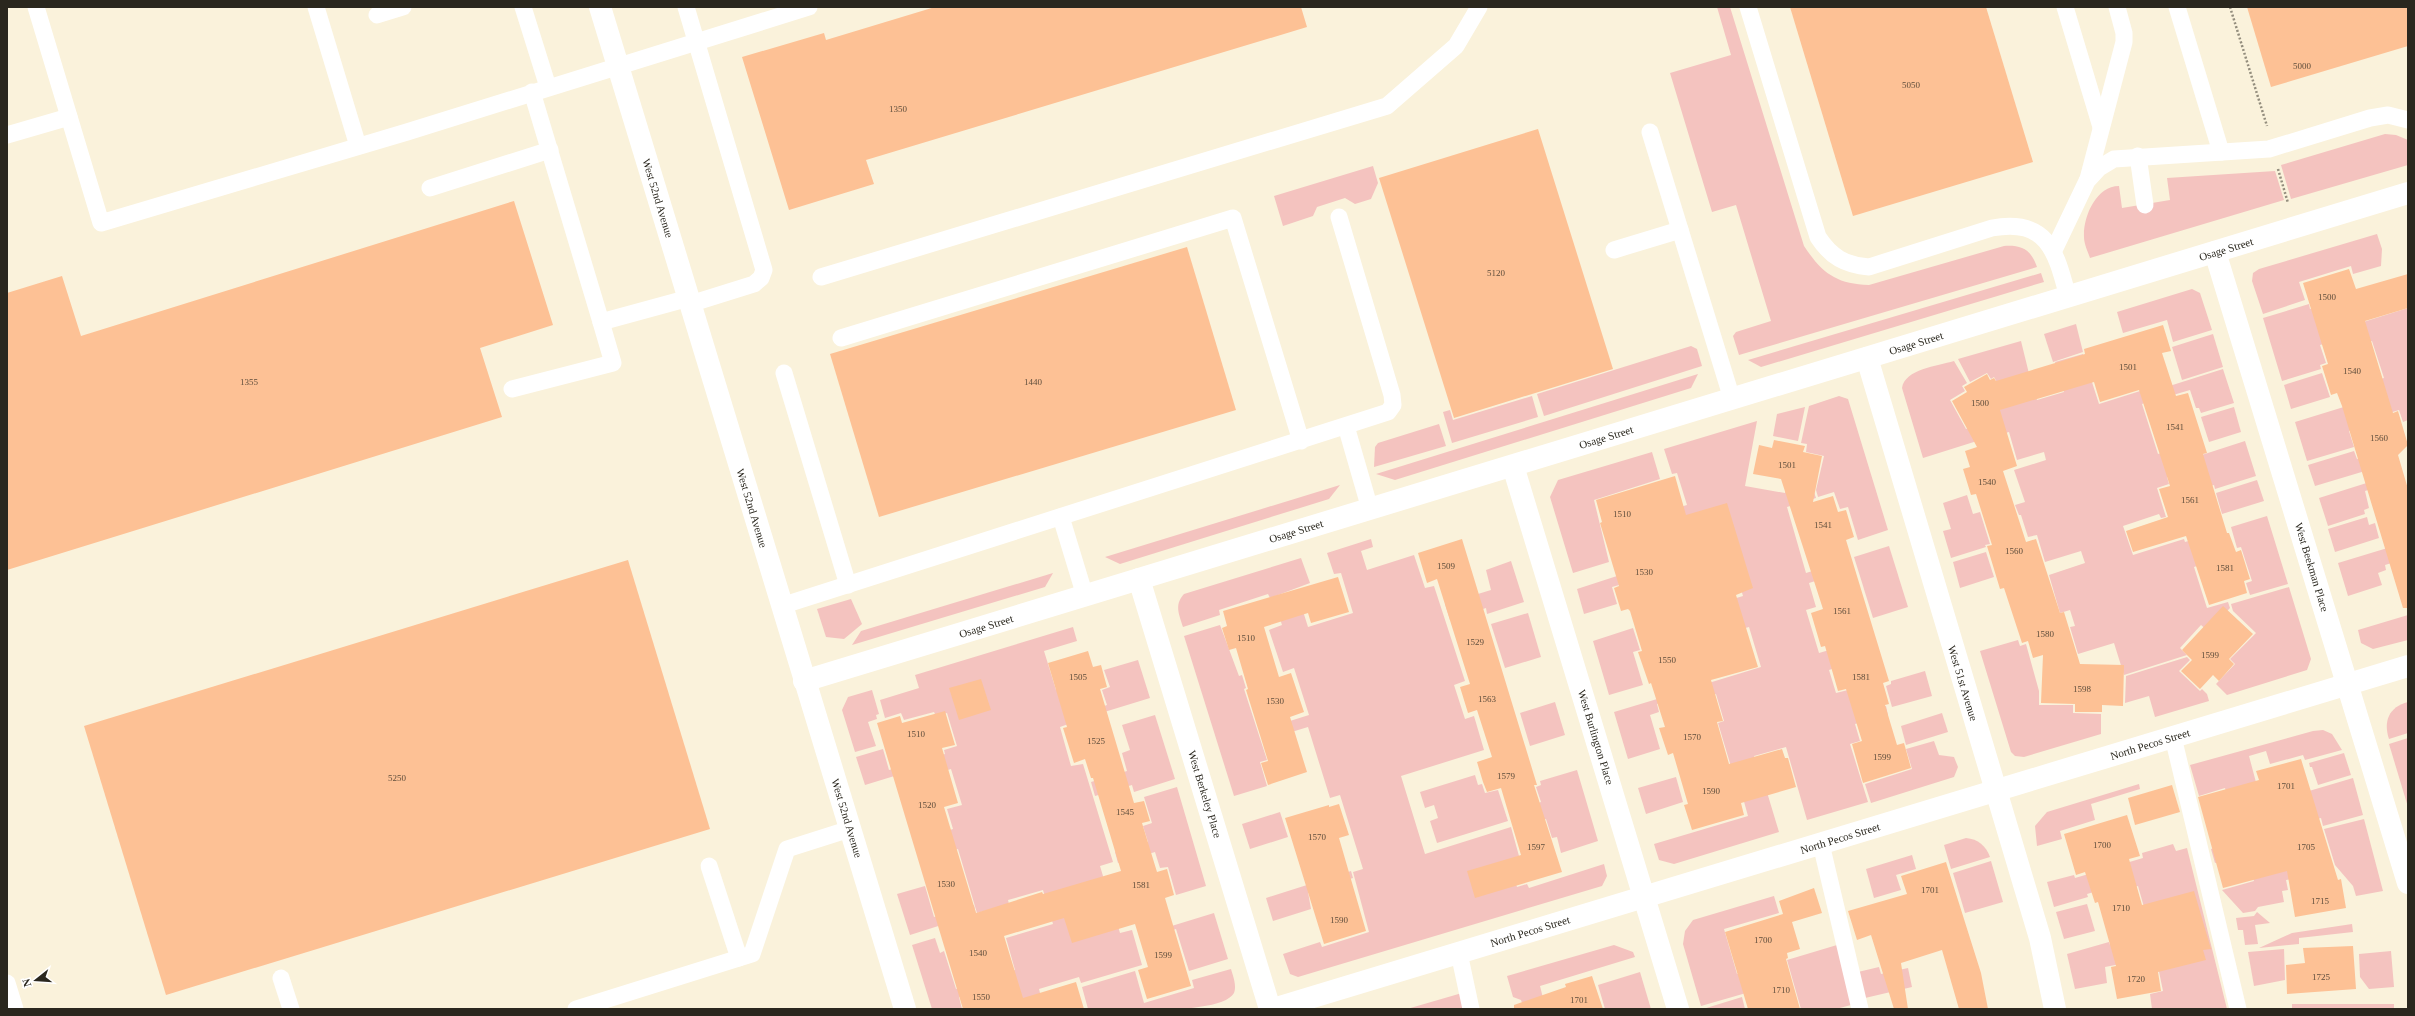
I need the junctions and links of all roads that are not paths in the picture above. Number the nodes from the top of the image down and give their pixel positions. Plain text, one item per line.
1 (36, 7) edge
2 (316, 7) edge
3 (403, 7) edge
4 (523, 7) edge
5 (600, 7) edge
6 (686, 7) edge
7 (809, 7) edge
8 (1479, 7) edge
9 (1748, 7) edge
10 (2065, 7) edge
11 (2117, 7) edge
12 (2177, 7) edge
13 (378, 16) dead end
14 (696, 42) junction
15 (618, 66) junction
16 (540, 90) junction
17 (2408, 107) edge
18 (69, 117) junction
19 (2370, 118) junction
20 (2408, 120) edge
21 (2102, 127) junction
22 (1650, 132) dead end
23 (7, 135) edge
24 (358, 146) junction
25 (550, 150) junction
26 (2221, 152) junction
27 (2138, 156) junction
28 (2087, 181) junction
29 (430, 188) dead end
30 (2408, 193) edge
31 (2145, 205) dead end
32 (1339, 217) dead end
33 (1680, 230) junction
34 (1614, 250) dead end
35 (2054, 250) junction
36 (2215, 252) junction
37 (821, 277) dead end
38 (2068, 297) junction
39 (690, 301) junction
40 (601, 322) junction
41 (841, 338) dead end
42 (1867, 358) junction
43 (784, 372) dead end
44 (512, 389) dead end
45 (1732, 399) junction
46 (1346, 426) junction
47 (1301, 441) junction
48 (1513, 466) junction
49 (1370, 509) junction
50 (1061, 517) junction
51 (1140, 579) junction
52 (848, 585) junction
53 (1085, 596) junction
54 (781, 606) junction
55 (2408, 666) edge
56 (804, 681) junction
57 (2348, 684) junction
58 (2173, 737) junction
59 (1996, 791) junction
60 (850, 829) junction
61 (1821, 844) junction
62 (709, 866) dead end
63 (2408, 883) edge
64 (1644, 897) junction
65 (1459, 953) junction
66 (739, 958) junction
67 (281, 978) dead end
68 (7, 983) edge
69 (15, 1009) edge
70 (291, 1009) edge
71 (576, 1009) edge
72 (906, 1009) edge
73 (1271, 1009) edge
74 (1471, 1009) edge
75 (1678, 1009) edge
76 (1860, 1009) edge
77 (2055, 1009) edge
78 (2238, 1009) edge

1 - 18 lane
2 - 24 lane
3 - 13 lane
4 - 16 lane
5 - 15 street, West 52nd Avenue
6 - 14 lane
7 - 14 lane
8 - 37 lane
9 - 35 lane
10 - 21 lane
11 - 21 lane
12 - 26 lane
14 - 15 lane
14 - 39 lane
15 - 16 lane
15 - 39 street, West 52nd Avenue
16 - 24 lane
16 - 25 lane
17 - 19 lane
18 - 23 lane
18 - 24 lane
19 - 20 lane
19 - 26 lane
21 - 28 lane
22 - 33 lane
25 - 29 lane
25 - 40 lane
26 - 27 lane
27 - 28 lane
27 - 31 lane
28 - 35 lane
30 - 36 street, Osage Street
32 - 46 lane
33 - 34 lane
33 - 45 lane
35 - 38 lane
36 - 38 street, Osage Street
36 - 57 street, West Beekman Place
38 - 42 street, Osage Street
39 - 40 lane
39 - 54 street, West 52nd Avenue
40 - 44 lane
41 - 47 lane
42 - 45 street, Osage Street
42 - 59 street, West 51st Avenue
43 - 52 lane
45 - 48 street, Osage Street
46 - 47 lane
46 - 49 lane
47 - 50 lane
48 - 49 street, Osage Street
48 - 64 street, West Burlington Place
49 - 51 street, Osage Street
50 - 52 lane
50 - 53 lane
51 - 53 street, Osage Street
51 - 73 street, West Berkeley Place
52 - 54 lane
53 - 56 street, Osage Street
54 - 56 street, West 52nd Avenue
55 - 57 street, North Pecos Street
56 - 60 street, West 52nd Avenue
57 - 58 street, North Pecos Street
57 - 63 street, West Beekman Place
58 - 59 street, North Pecos Street
58 - 78 lane
59 - 61 street, North Pecos Street
59 - 77 street, West 51st Avenue
60 - 66 lane
60 - 72 street, West 52nd Avenue
61 - 64 street, North Pecos Street
61 - 76 lane
62 - 66 lane
64 - 65 street, North Pecos Street
64 - 75 street, West Burlington Place
65 - 73 street, North Pecos Street
65 - 74 lane
66 - 71 lane
67 - 70 lane
68 - 69 lane

